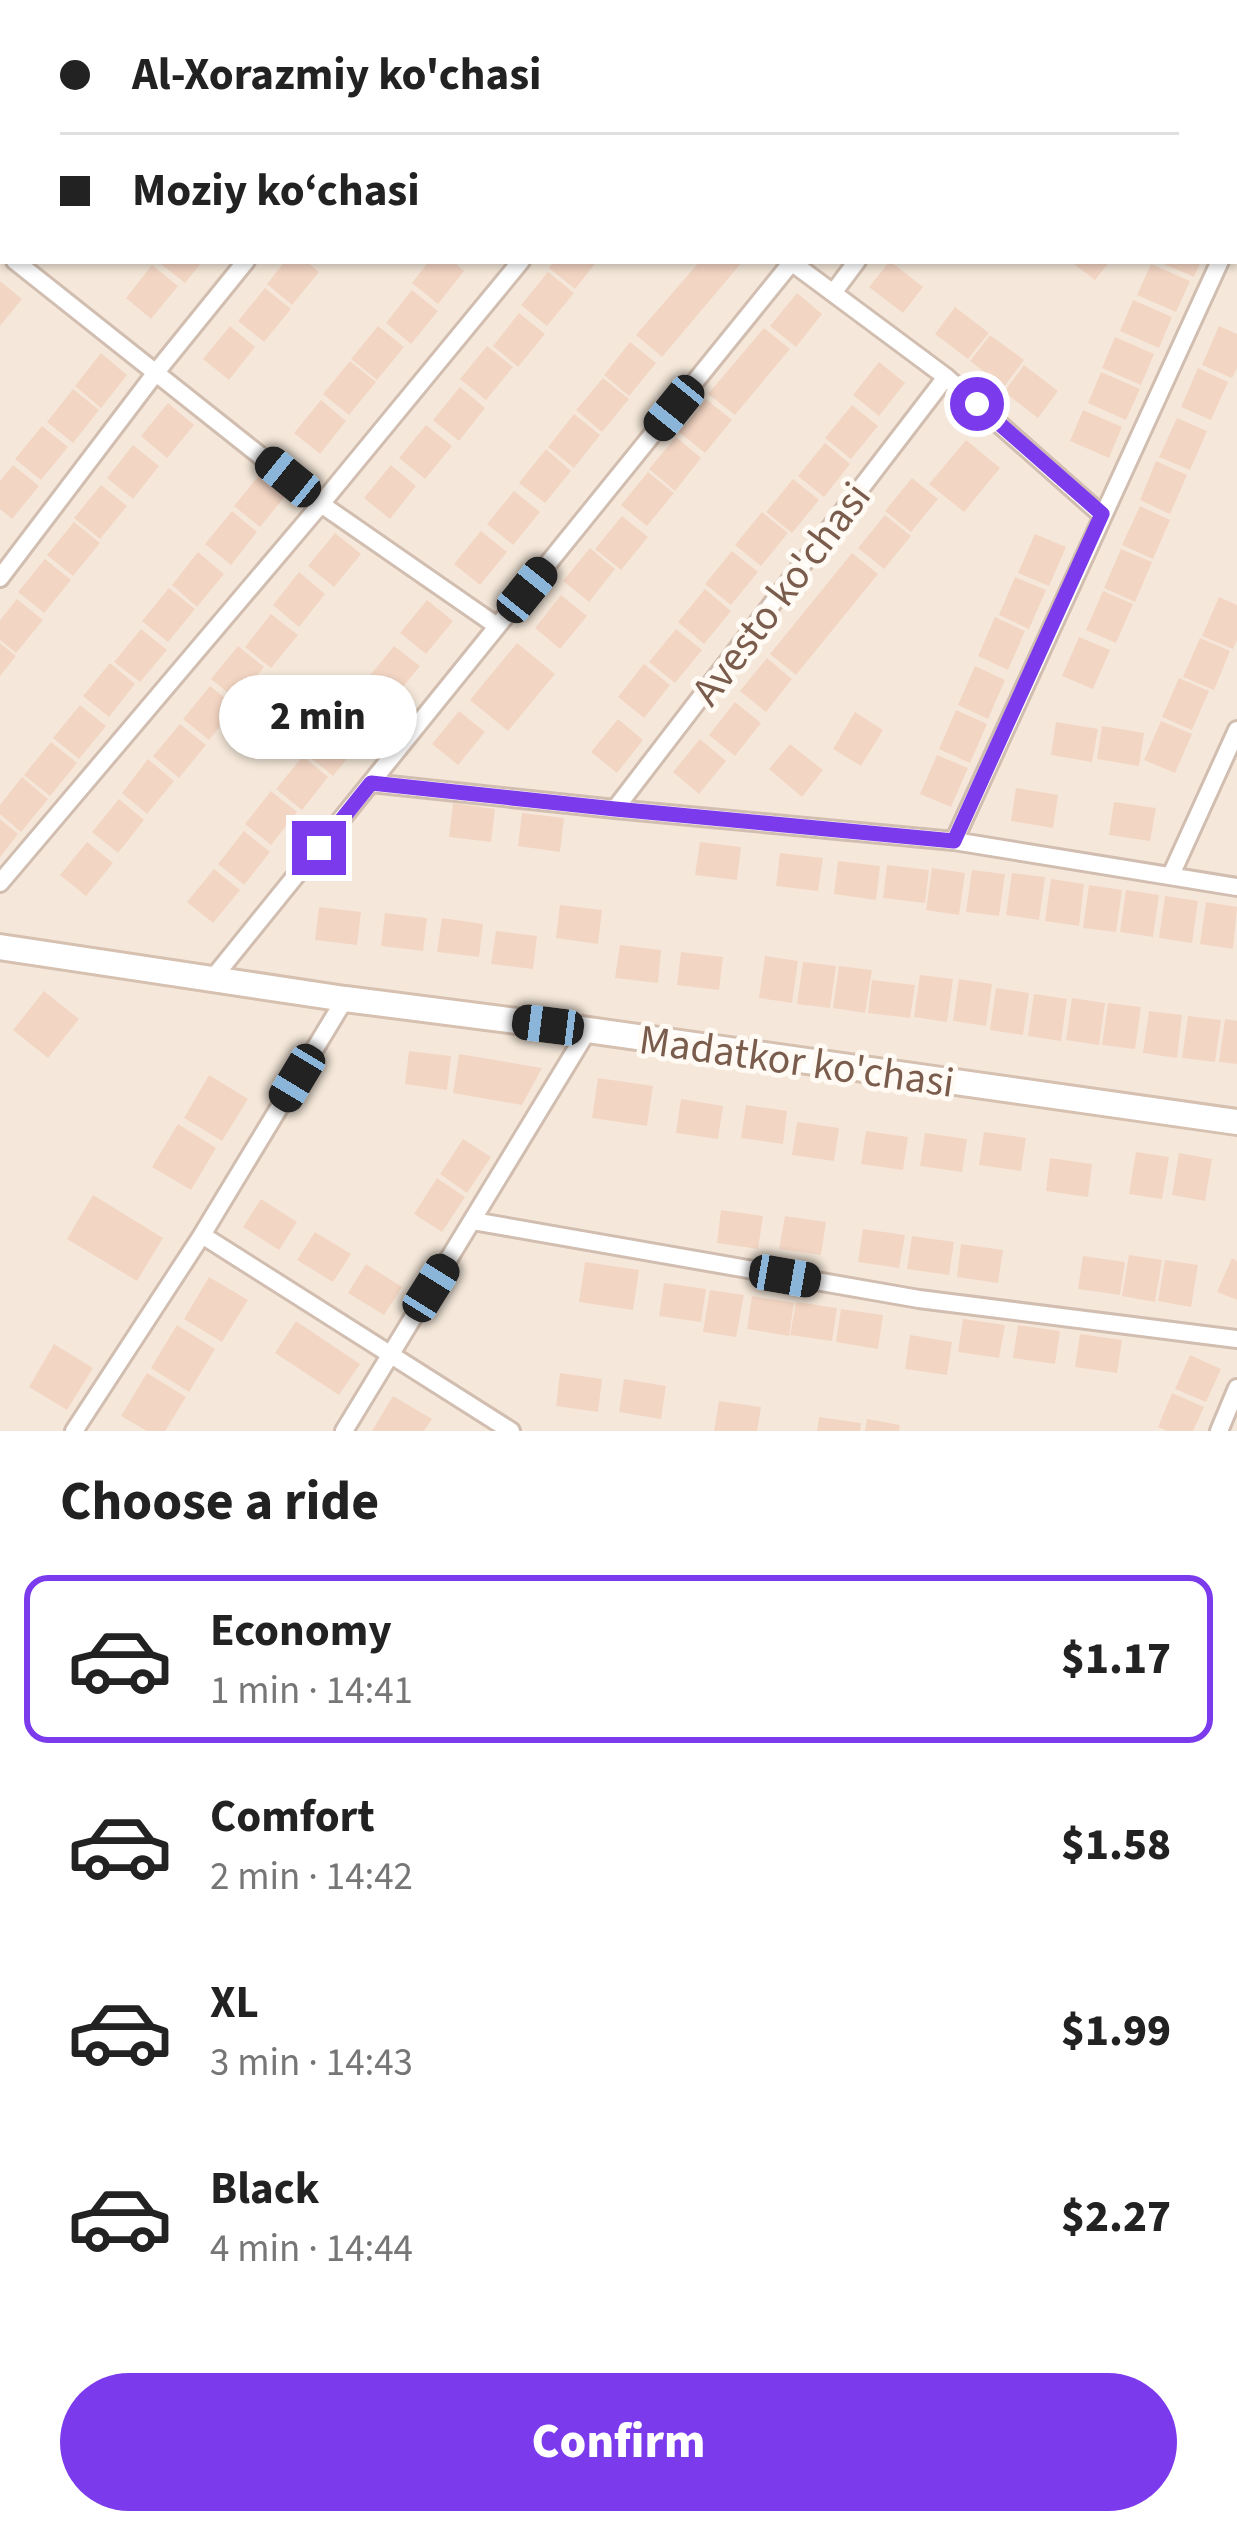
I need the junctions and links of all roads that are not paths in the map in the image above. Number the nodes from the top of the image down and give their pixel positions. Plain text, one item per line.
1 (19, 264) edge
2 (244, 264) edge
3 (518, 264) edge
4 (788, 264) edge
5 (793, 264) edge
6 (855, 264) edge
7 (1219, 264) edge
8 (833, 293) junction
9 (157, 371) junction
10 (946, 376) junction
11 (321, 504) junction
12 (1102, 514) junction
13 (0, 578) edge
14 (497, 626) junction
15 (1237, 730) edge
16 (371, 783) junction
17 (615, 809) junction
18 (954, 841) junction
19 (1171, 875) junction
20 (0, 883) edge
21 (1237, 887) edge
22 (0, 947) edge
23 (213, 978) junction
24 (345, 999) junction
25 (588, 1030) junction
26 (1237, 1122) edge
27 (473, 1221) junction
28 (202, 1235) junction
29 (1237, 1339) edge
30 (390, 1354) junction
31 (1237, 1388) edge
32 (74, 1431) edge
33 (344, 1431) edge
34 (511, 1431) edge
35 (1219, 1431) edge

1 - 9 street
2 - 9 street
3 - 11 street
4 - 14 street
5 - 8 street
6 - 8 street
7 - 12 street
8 - 10 street
9 - 11 street
9 - 13 street
10 - 12 street
10 - 17 street, Avesto ko'chasi
11 - 14 street
11 - 20 street
12 - 18 street
14 - 16 street
15 - 19 street
16 - 17 street
16 - 23 street
17 - 18 street
18 - 19 street
19 - 21 street
22 - 23 street, Madatkor ko'chasi
23 - 24 street, Madatkor ko'chasi
24 - 25 street, Madatkor ko'chasi
24 - 28 street
25 - 26 street, Madatkor ko'chasi
25 - 27 street
27 - 29 street
27 - 30 street
28 - 30 street
28 - 32 street
30 - 33 street
30 - 34 street
31 - 35 street

